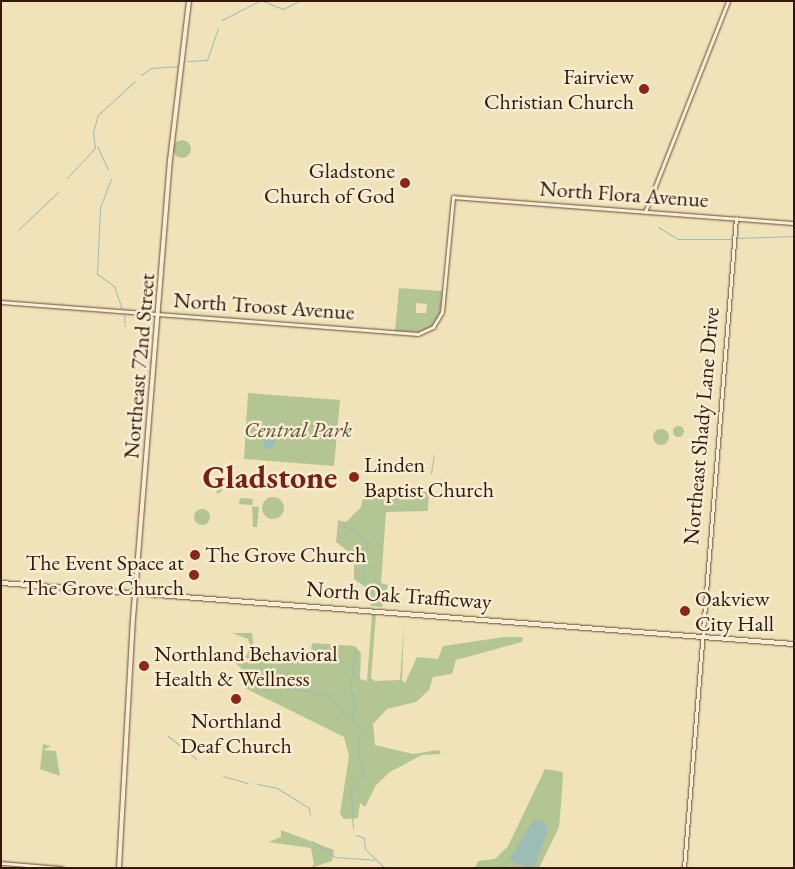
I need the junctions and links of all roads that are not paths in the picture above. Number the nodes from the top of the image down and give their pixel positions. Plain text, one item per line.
1 (189, 1) edge
2 (728, 1) edge
3 (646, 212) junction
4 (736, 218) junction
5 (794, 223) edge
6 (1, 302) edge
7 (159, 314) junction
8 (433, 327) joint
9 (1, 583) edge
10 (136, 593) junction
11 (702, 637) junction
12 (794, 644) edge
13 (120, 859) junction
14 (1, 863) edge
15 (62, 868) edge
16 (119, 868) edge
17 (124, 868) edge
18 (684, 868) edge

1 - 7 main road, Northeast 72nd Street
2 - 3 street
3 - 4 street, North Flora Avenue
3 - 8 street, North Flora Avenue
4 - 5 street, North Flora Avenue
4 - 11 street, Northeast Shady Lane Drive
6 - 7 street, North Troost Avenue
7 - 8 street, North Troost Avenue
7 - 10 main road, Northeast 72nd Street
9 - 10 main road, North Oak Trafficway
10 - 11 main road, North Oak Trafficway
10 - 13 main road, Northeast 72nd Street
11 - 12 main road, North Oak Trafficway
11 - 18 street, Northeast Shady Lane Drive
13 - 16 main road, Northeast 72nd Street
13 - 17 main road
14 - 15 street

